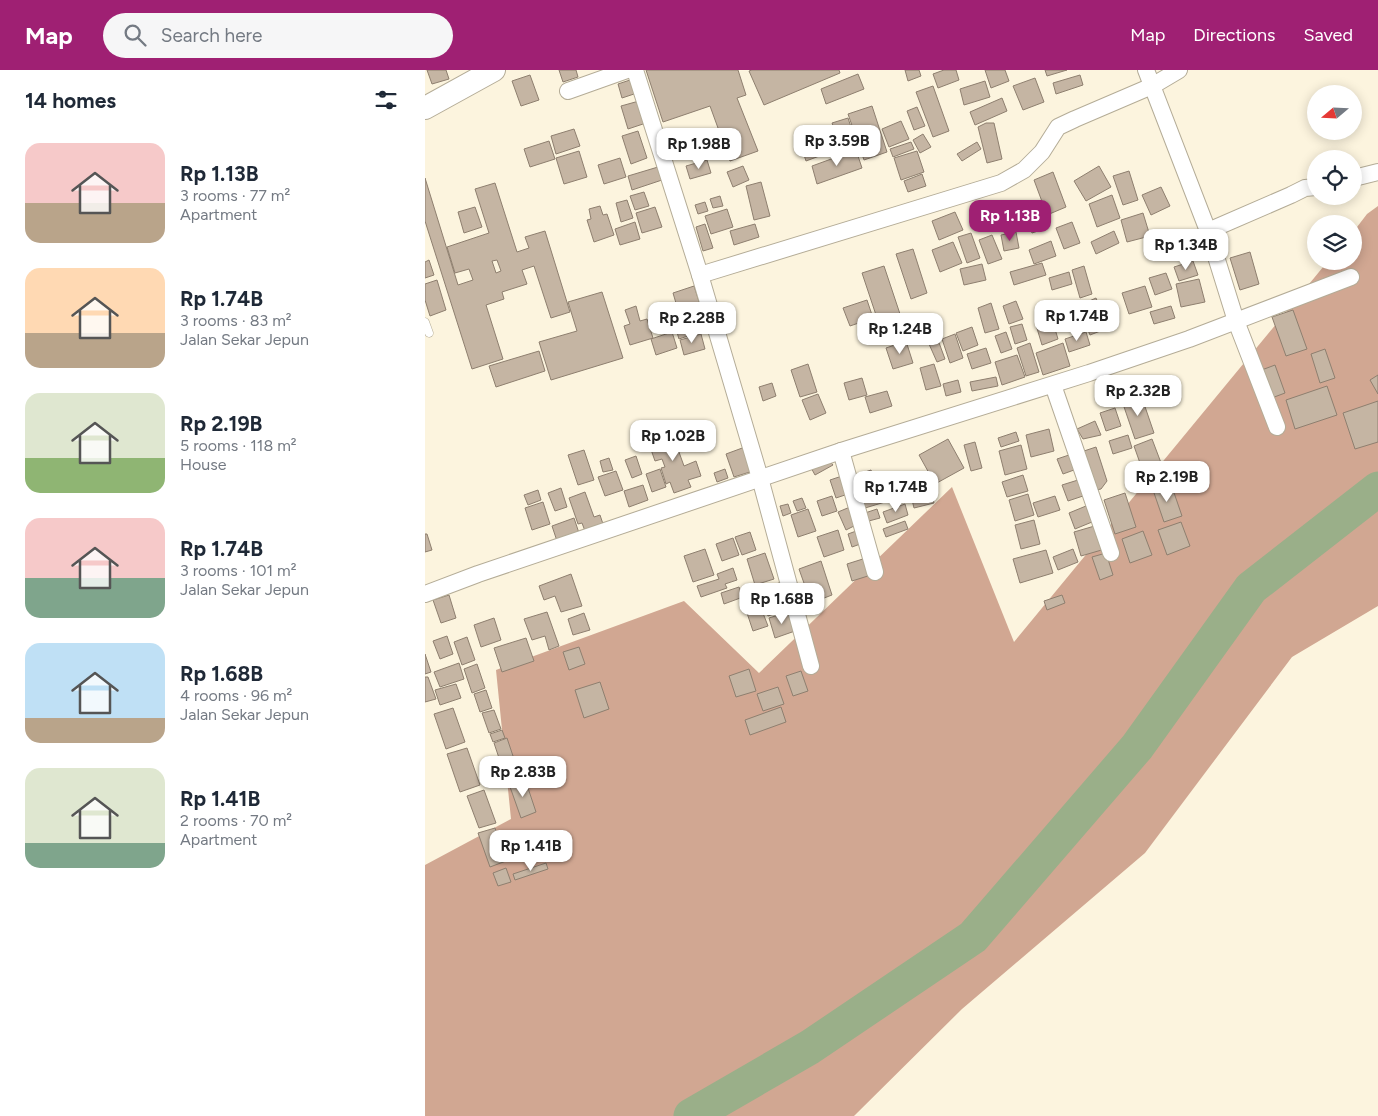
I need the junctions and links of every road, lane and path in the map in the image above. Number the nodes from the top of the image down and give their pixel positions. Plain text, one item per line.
1 (494, 70) edge
2 (627, 70) edge
3 (635, 70) edge
4 (1146, 70) edge
5 (1179, 70) edge
6 (1152, 86) junction
7 (568, 91) dead end
8 (425, 108) edge
9 (1378, 172) edge
10 (1362, 176) edge
11 (1307, 188) edge
12 (1208, 231) junction
13 (700, 275) junction
14 (1351, 277) dead end
15 (1236, 321) junction
16 (425, 322) edge
17 (429, 332) dead end
18 (1053, 385) junction
19 (1277, 427) dead end
20 (841, 451) junction
21 (761, 478) junction
22 (1111, 553) dead end
23 (875, 572) dead end
24 (425, 594) edge
25 (811, 666) dead end

1 - 8 main road
2 - 7 street
3 - 13 street
4 - 6 street
5 - 6 street
6 - 12 street
6 - 13 street
9 - 10 street
11 - 12 street
12 - 15 street
13 - 21 street
14 - 15 street
15 - 18 street
15 - 19 street
16 - 17 lane
18 - 20 street
18 - 22 street
20 - 21 street
20 - 23 street
21 - 24 street
21 - 25 street

